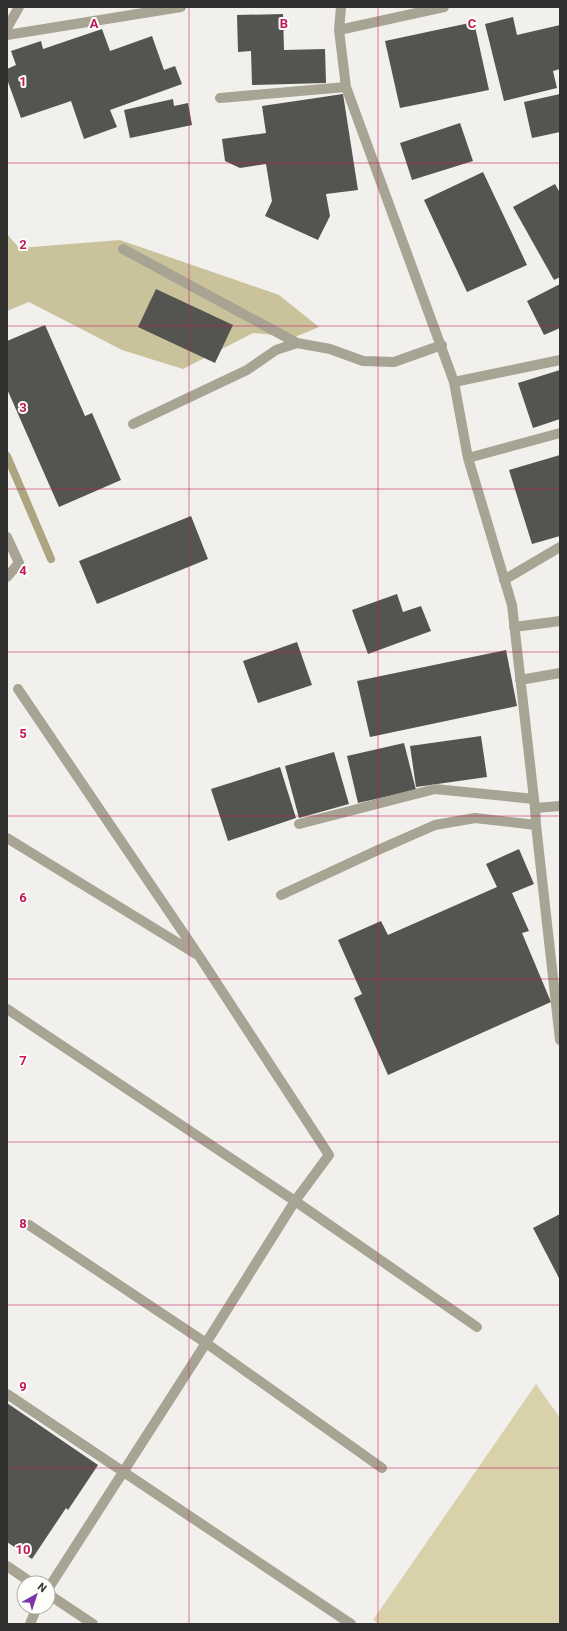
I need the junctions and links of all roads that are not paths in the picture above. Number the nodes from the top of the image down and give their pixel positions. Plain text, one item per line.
1 (19, 7) edge
2 (181, 7) edge
3 (341, 7) edge
4 (444, 7) edge
5 (7, 28) edge
6 (339, 30) junction
7 (7, 35) edge
8 (346, 87) junction
9 (220, 98) dead end
10 (123, 249) dead end
11 (297, 343) junction
12 (442, 345) junction
13 (560, 360) edge
14 (454, 382) junction
15 (134, 424) dead end
16 (560, 433) edge
17 (468, 458) junction
18 (7, 537) edge
19 (560, 547) edge
20 (7, 577) edge
21 (504, 580) junction
22 (560, 621) edge
23 (514, 627) junction
24 (560, 673) edge
25 (520, 680) junction
26 (18, 689) dead end
27 (535, 803) junction
28 (560, 806) edge
29 (299, 824) dead end
30 (536, 825) junction
31 (7, 838) edge
32 (281, 895) dead end
33 (199, 956) junction
34 (7, 1009) edge
35 (560, 1040) edge
36 (295, 1200) junction
37 (29, 1225) dead end
38 (477, 1327) dead end
39 (206, 1343) junction
40 (7, 1394) edge
41 (382, 1468) dead end
42 (123, 1472) junction
43 (7, 1566) edge
44 (20, 1575) edge
45 (56, 1577) edge
46 (56, 1599) edge
47 (93, 1624) edge
48 (351, 1624) edge

1 - 5 street
2 - 7 street
3 - 6 street
4 - 6 street
6 - 8 street
8 - 9 street
8 - 12 street
10 - 11 street
11 - 12 street
11 - 15 street
12 - 14 street
13 - 14 street
14 - 17 street
16 - 17 street
17 - 21 street
18 - 20 street
19 - 21 street
21 - 23 street
22 - 23 street
23 - 25 street
24 - 25 street
25 - 27 street
26 - 33 street
27 - 28 street
27 - 29 street
27 - 30 street
30 - 32 street
30 - 35 street
31 - 33 street
33 - 36 street
34 - 36 street
36 - 38 street
36 - 39 street
37 - 39 street
39 - 41 street
39 - 42 street
40 - 42 street
42 - 45 street
42 - 48 street
43 - 44 street
46 - 47 street

